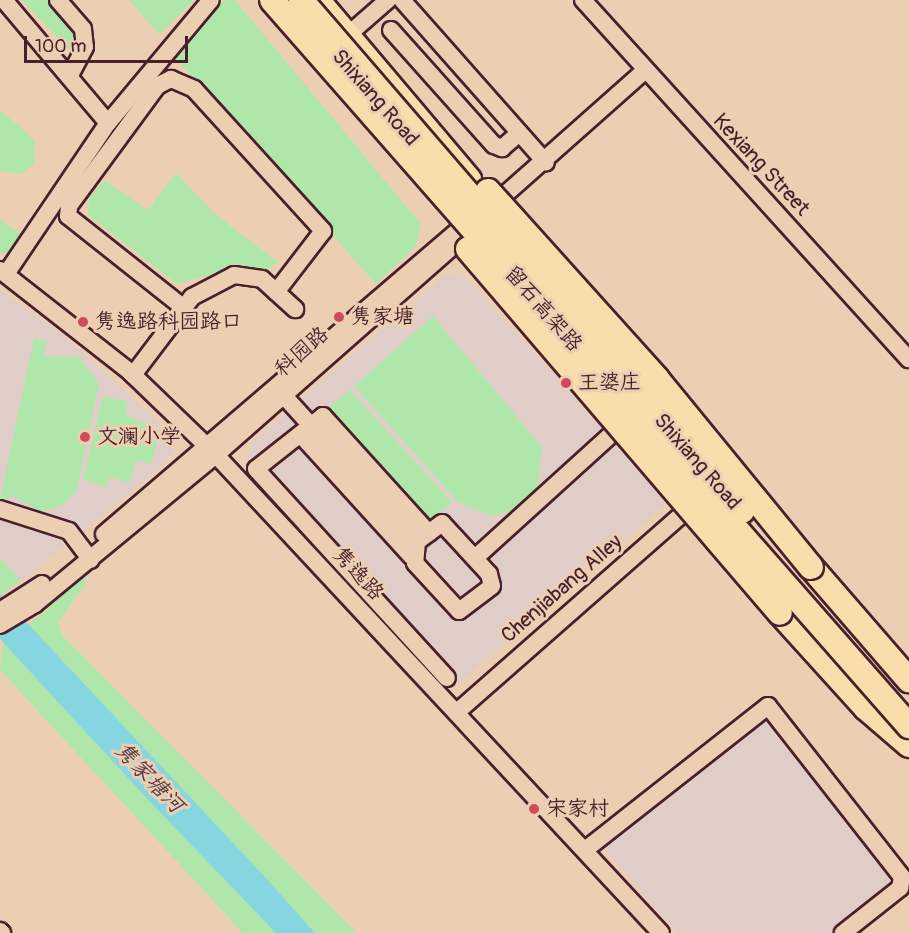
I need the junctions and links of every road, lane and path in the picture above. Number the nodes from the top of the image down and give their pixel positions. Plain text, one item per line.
1 (4, 0) edge
2 (58, 0) edge
3 (210, 0) edge
4 (260, 0) edge
5 (272, 0) edge
6 (301, 0) edge
7 (315, 0) edge
8 (320, 0) edge
9 (387, 0) edge
10 (402, 0) edge
11 (583, 0) edge
12 (391, 30) dead end
13 (349, 34) junction
14 (644, 71) junction
15 (71, 73) junction
16 (108, 123) junction
17 (519, 133) junction
18 (546, 163) junction
19 (423, 172) junction
20 (492, 205) junction
21 (463, 231) junction
22 (293, 271) junction
23 (3, 272) edge
24 (262, 279) junction
25 (276, 292) junction
26 (188, 302) junction
27 (295, 309) dead end
28 (905, 348) edge
29 (133, 375) junction
30 (285, 397) junction
31 (628, 419) junction
32 (306, 431) junction
33 (212, 450) junction
34 (698, 500) junction
35 (0, 510) edge
36 (419, 544) junction
37 (88, 555) junction
38 (475, 558) junction
39 (22, 605) junction
40 (0, 611) edge
41 (0, 625) edge
42 (447, 678) dead end
43 (909, 681) edge
44 (909, 703) edge
45 (457, 712) junction
46 (909, 726) edge
47 (909, 737) edge
48 (909, 745) edge
49 (585, 850) junction
50 (658, 932) edge
51 (843, 933) edge

1 - 15 street
2 - 15 street
3 - 16 street
4 - 21 main road, Shixiang Road
5 - 19 highway, 留石高架路, bridge
6 - 44 highway, 留石高架路, bridge
7 - 43 highway, bridge
8 - 13 main road, Shixiang Road
9 - 13 street
10 - 17 street
11 - 14 street, Kexiang Street
12 - 17 street
13 - 20 main road, Shixiang Road
14 - 18 street, 科园路
14 - 28 street, Kexiang Street
15 - 16 street
16 - 23 street
17 - 18 street
18 - 20 street, 科园路
19 - 46 highway, 留石高架路, bridge
19 - 48 highway, bridge
20 - 21 street, 科园路
20 - 43 main road, Shixiang Road
21 - 30 street, 科园路
21 - 31 main road, Shixiang Road
21 - 33 street, 科园路
22 - 24 street
22 - 25 street
22 - 26 street
23 - 29 street, 隽逸路
24 - 25 street
24 - 26 street
25 - 27 street
26 - 29 street
29 - 33 street, 隽逸路
30 - 32 street
30 - 33 street, 科园路
31 - 34 main road, Shixiang Road
31 - 38 street
32 - 36 street
32 - 42 street
33 - 37 street, 科园路
33 - 45 street, 隽逸路
34 - 45 street, Chenjiabang Alley
34 - 47 main road, Shixiang Road
35 - 37 street
36 - 38 street
36 - 38 street
37 - 39 street, 科园路
39 - 40 street, 科园路
39 - 41 street, 科园路
45 - 49 street, 隽逸路
49 - 50 street, 隽逸路
49 - 51 street

